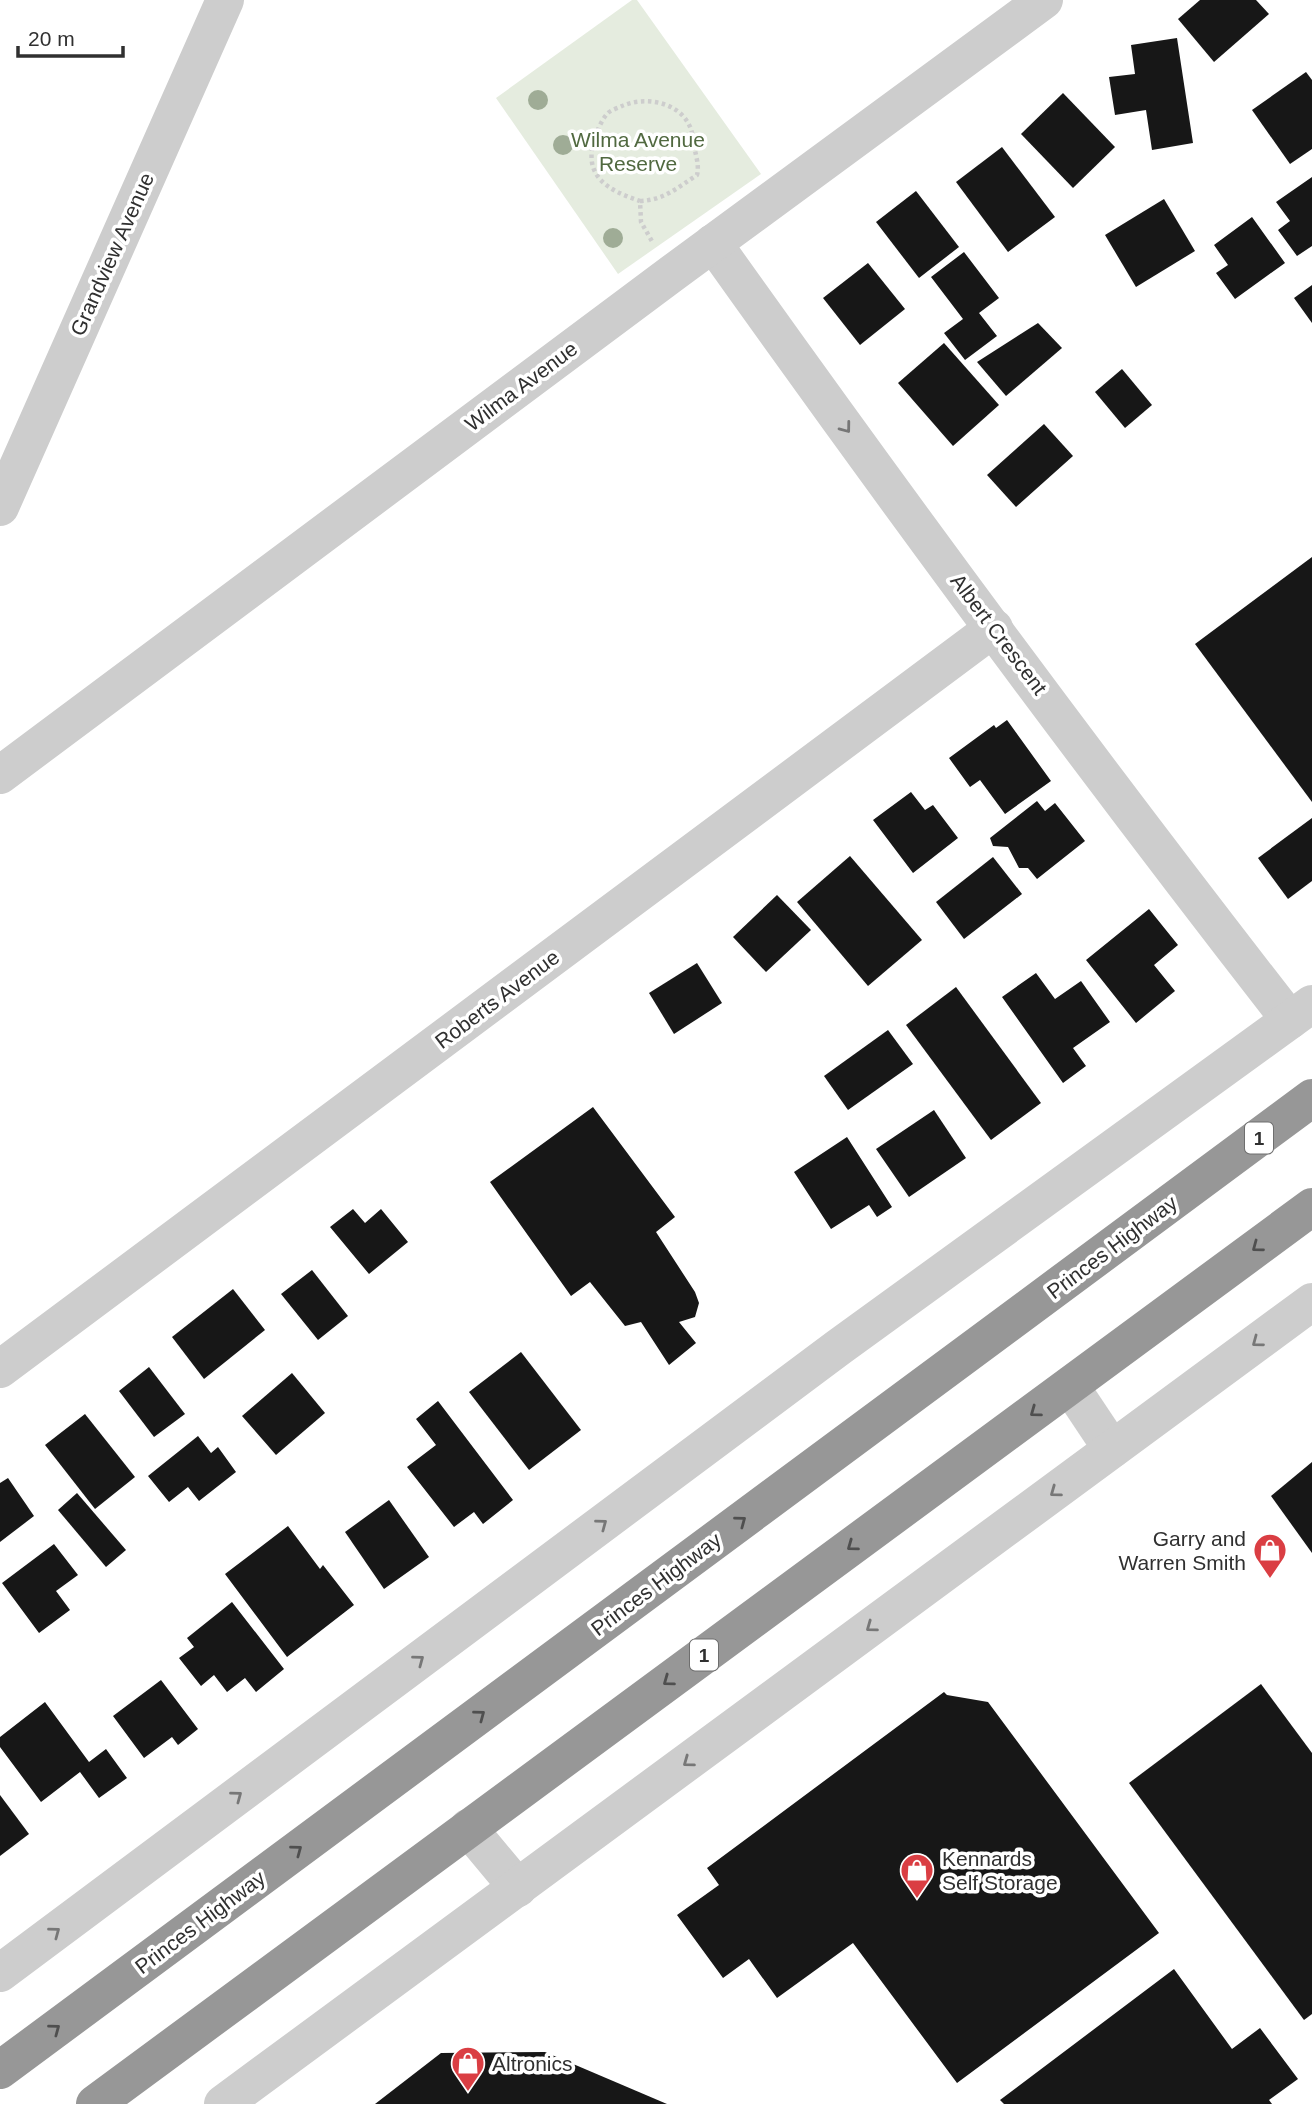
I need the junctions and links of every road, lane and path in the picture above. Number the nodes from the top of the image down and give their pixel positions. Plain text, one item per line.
1 (225, 0) edge
2 (1044, 0) edge
3 (640, 201) junction
4 (713, 243) junction
5 (674, 272) junction
6 (0, 508) edge
7 (994, 628) junction
8 (0, 775) edge
9 (1301, 1012) edge
10 (1312, 1098) edge
11 (1312, 1207) edge
12 (1312, 1302) edge
13 (0, 1369) edge
14 (1070, 1386) junction
15 (1112, 1449) junction
16 (468, 1828) junction
17 (518, 1888) junction
18 (0, 1973) edge
19 (0, 2070) edge
20 (95, 2104) edge
21 (223, 2104) edge

1 - 6 street, Grandview Avenue
2 - 4 street, Wilma Avenue
3 - 3 path
3 - 5 path
4 - 5 street, Wilma Avenue
4 -> 7 street, Albert Crescent
5 - 8 street, Wilma Avenue
7 - 9 street, Albert Crescent
7 - 13 street, Roberts Avenue
18 -> 9 street
19 -> 10 highway, Princes Highway / 1
11 -> 14 highway, 1
12 -> 15 street
14 - 15 street
14 -> 16 highway, 1
15 -> 17 street
16 - 17 street
16 - 20 highway, 1
17 - 21 street

